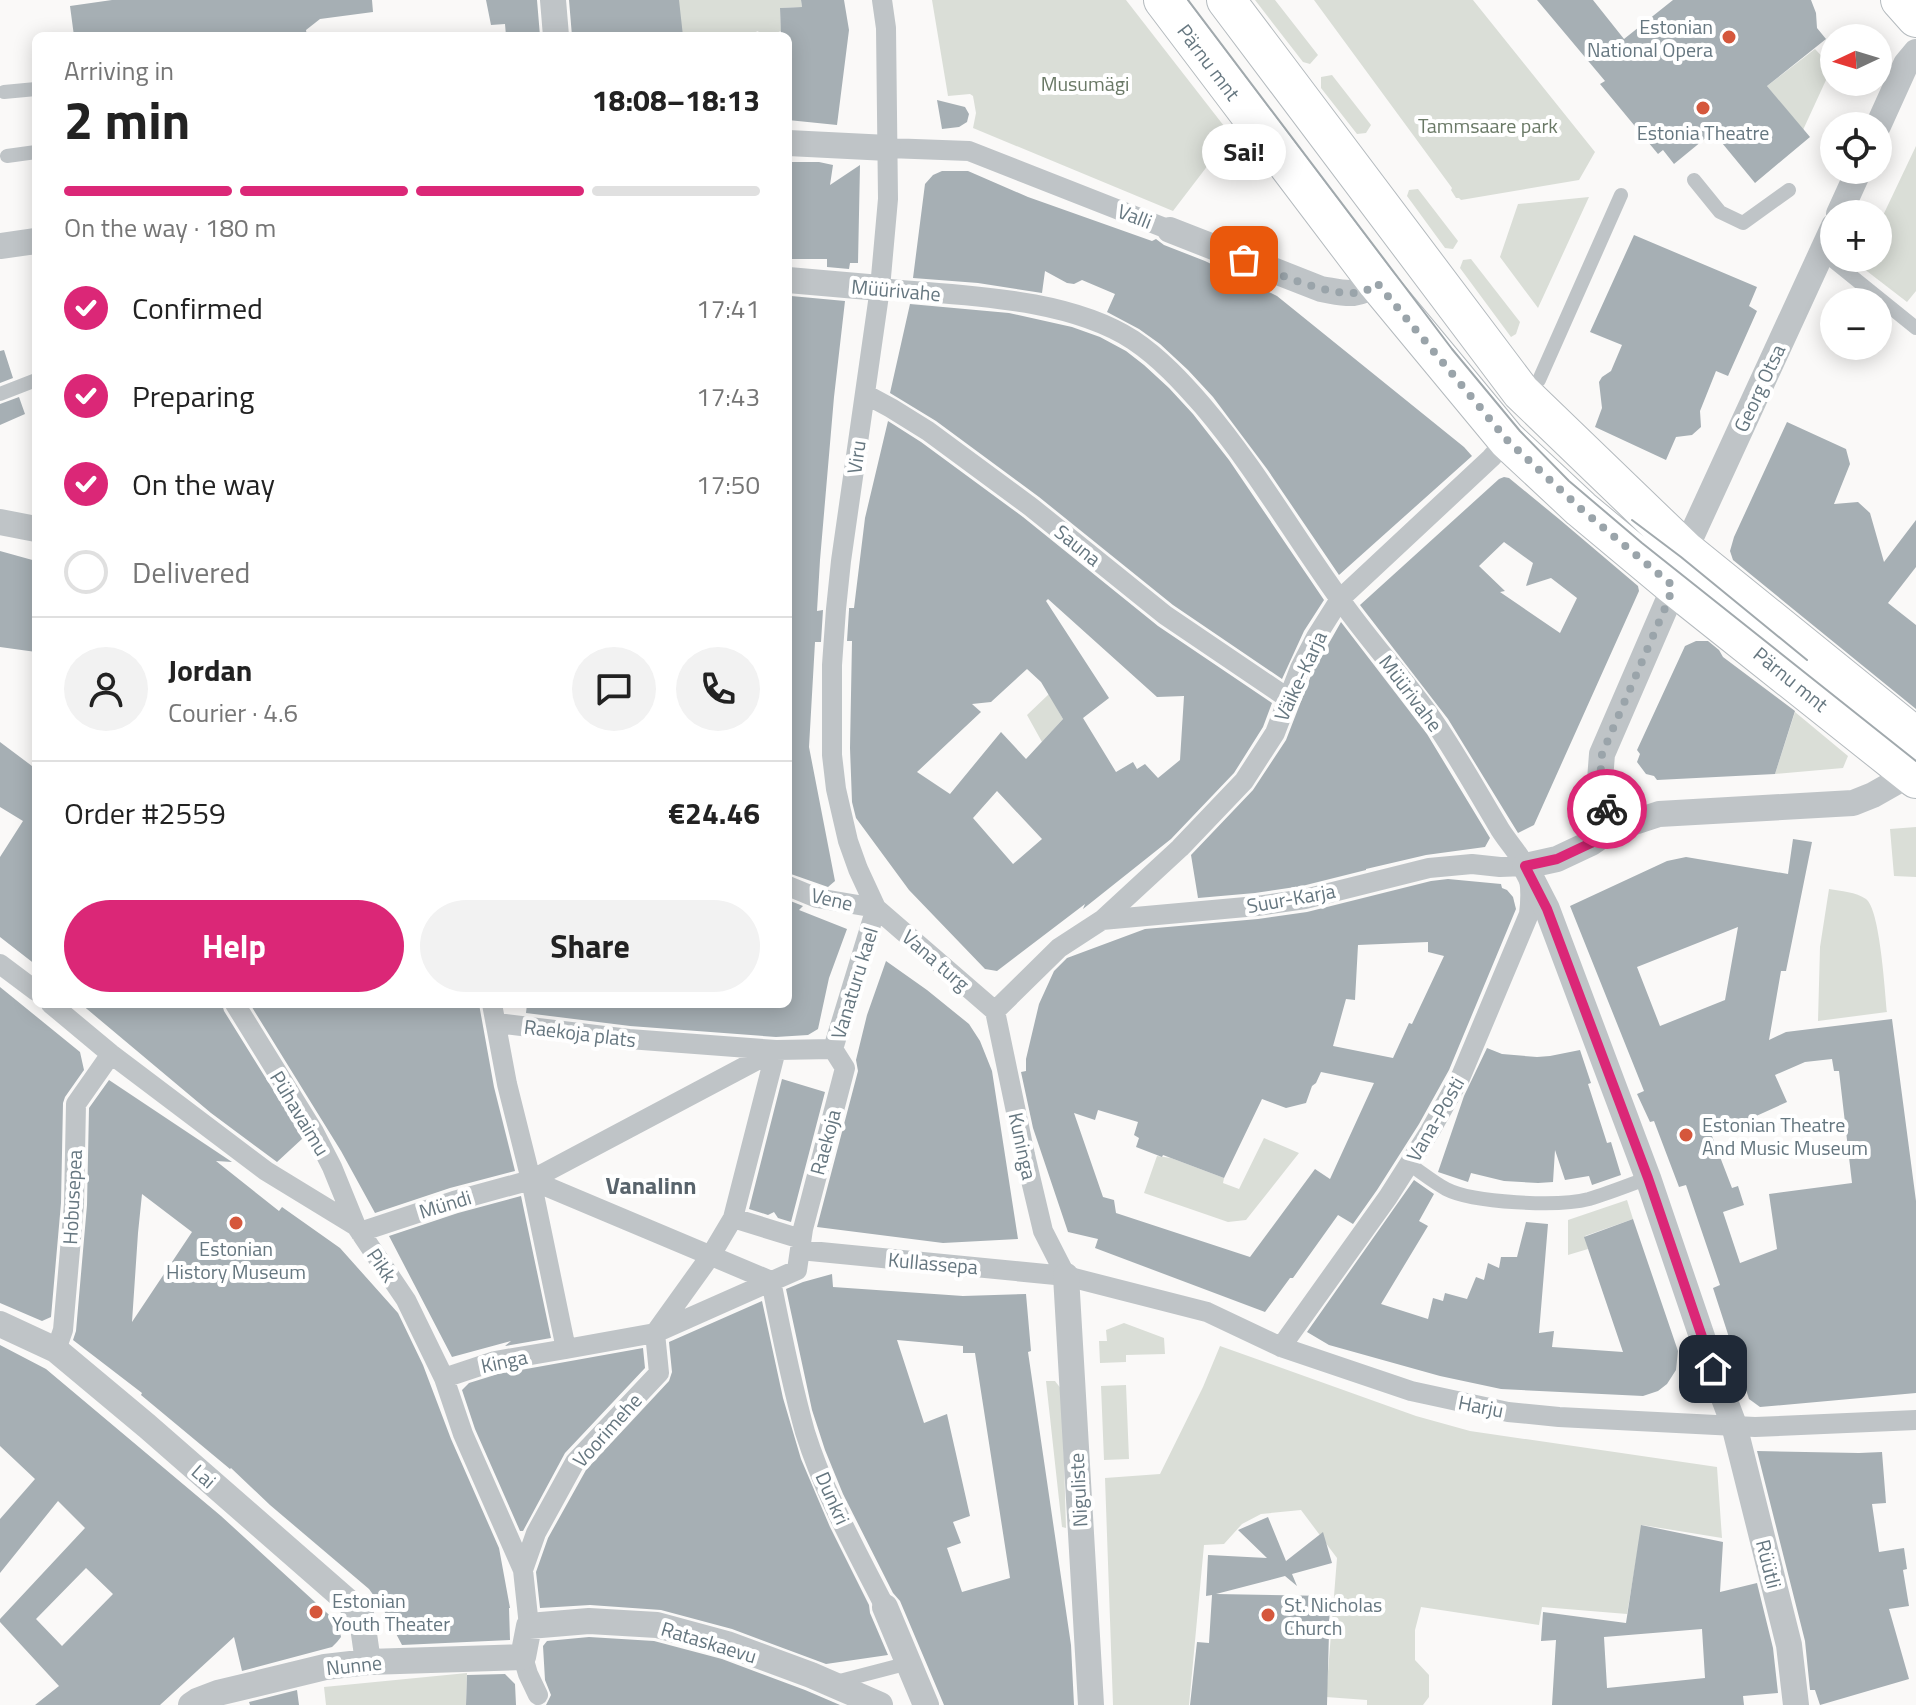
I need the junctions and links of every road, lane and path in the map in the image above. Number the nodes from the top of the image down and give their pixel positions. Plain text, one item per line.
1 (553, 0) edge
2 (882, 0) edge
3 (1163, 0) edge
4 (1226, 0) edge
5 (1900, 0) edge
6 (1916, 18) edge
7 (556, 32) edge
8 (1916, 52) edge
9 (32, 89) edge
10 (4, 92) dead end
11 (1884, 112) edge
12 (792, 143) edge
13 (888, 148) junction
14 (32, 153) edge
15 (7, 156) dead end
16 (1694, 180) dead end
17 (1789, 190) dead end
18 (1621, 195) dead end
19 (1170, 230) joint
20 (32, 242) edge
21 (0, 246) edge
22 (1820, 259) edge
23 (1847, 272) edge
24 (792, 280) edge
25 (1377, 283) junction
26 (880, 288) junction
27 (1916, 328) edge
28 (32, 382) edge
29 (1521, 392) junction
30 (0, 394) edge
31 (865, 394) junction
32 (1507, 440) junction
33 (0, 522) edge
34 (32, 528) edge
35 (1678, 567) junction
36 (1340, 599) junction
37 (1289, 699) junction
38 (1916, 737) edge
39 (1914, 772) edge
40 (1610, 830) junction
41 (1525, 866) junction
42 (792, 888) edge
43 (876, 908) junction
44 (1102, 920) junction
45 (0, 964) edge
46 (32, 988) edge
47 (56, 1008) edge
48 (237, 1008) edge
49 (995, 1011) junction
50 (494, 1014) edge
51 (833, 1049) junction
52 (776, 1050) junction
53 (111, 1054) junction
54 (1409, 1164) junction
55 (1648, 1178) junction
56 (531, 1180) junction
57 (733, 1218) junction
58 (358, 1229) junction
59 (800, 1244) junction
60 (711, 1255) junction
61 (1066, 1276) junction
62 (771, 1281) junction
63 (0, 1324) edge
64 (655, 1333) junction
65 (1281, 1347) junction
66 (566, 1349) junction
67 (56, 1350) junction
68 (444, 1378) junction
69 (1916, 1420) edge
70 (1734, 1425) junction
71 (523, 1570) junction
72 (885, 1607) joint
73 (529, 1626) junction
74 (523, 1657) junction
75 (368, 1662) junction
76 (909, 1663) junction
77 (830, 1683) junction
78 (538, 1695) dead end
79 (191, 1705) edge
80 (880, 1705) edge
81 (926, 1705) edge
82 (1091, 1705) edge
83 (1796, 1705) edge

1 - 7 street
2 - 13 street, Viru
3 - 25 main road, Pärnu mnt
4 - 29 main road, Pärnu mnt
5 - 6 main road
8 - 11 street
9 - 10 lane
12 - 13 street
13 - 19 street, Valli
13 - 26 street, Viru
14 - 15 lane
16 - 17 lane
18 - 29 lane
19 - 25 street, Valli
20 - 21 street
22 - 35 street, Georg Otsa
23 - 27 lane
24 - 26 street, Müürivahe
25 - 32 main road, Pärnu mnt
26 - 31 street, Viru
26 - 36 street, Müürivahe
28 - 30 lane
29 - 35 main road, Pärnu mnt
31 - 37 street, Sauna
31 - 43 street, Viru
32 - 35 main road, Pärnu mnt
32 - 36 street, Väike-Karja
33 - 34 street
35 - 38 main road, Pärnu mnt
35 - 39 main road, Pärnu mnt
35 - 40 street
36 - 37 street, Väike-Karja
36 - 41 street, Müürivahe
37 - 44 street, Väike-Karja
39 - 40 street, Suur-Karja
40 - 41 street, Suur-Karja
41 - 44 street, Suur-Karja
41 - 54 street, Vana-Posti
41 - 55 street, Müürivahe
42 - 43 street, Vene
43 - 49 street, Vana turg
43 - 51 street, Vanaturu kael
44 - 49 street, Suur-Karja
45 - 46 street
47 - 53 street, Pikk
48 - 58 street, Pühavaimu
49 - 61 street, Kuninga
50 - 52 street, Raekoja plats
50 - 56 street, Raekoja plats
51 - 52 street, Vanaturu kael
51 - 59 street, Raekoja
52 - 56 street
52 - 57 street
53 - 58 street, Pikk
53 - 67 street, Hobusepea
54 - 55 lane
54 - 65 street, Vana-Posti
55 - 70 street, Müürivahe
56 - 58 street, Mündi
56 - 60 street
56 - 66 street, Raekoja plats
57 - 59 street
57 - 60 street
58 - 68 street, Pikk
59 - 61 street, Kullassepa
59 - 62 street
60 - 62 street
60 - 64 street
61 - 65 street, Harju
61 - 82 street, Niguliste
62 - 64 street
62 - 72 street, Dunkri
63 - 67 street, Lai
64 - 66 street
64 - 71 street, Voorimehe
65 - 70 street, Harju
66 - 68 street, Kinga
67 - 75 street, Lai
68 - 71 street, Pikk
69 - 70 street, Harju
70 - 83 street, Rüütli
71 - 73 street, Pikk
72 - 76 street, Dunkri
73 - 74 street, Pikk
73 - 77 street, Rataskaevu
74 - 75 street, Nunne
74 - 78 street
75 - 79 street, Nunne
76 - 77 lane
76 - 81 street, Dunkri
77 - 80 street, Rataskaevu

